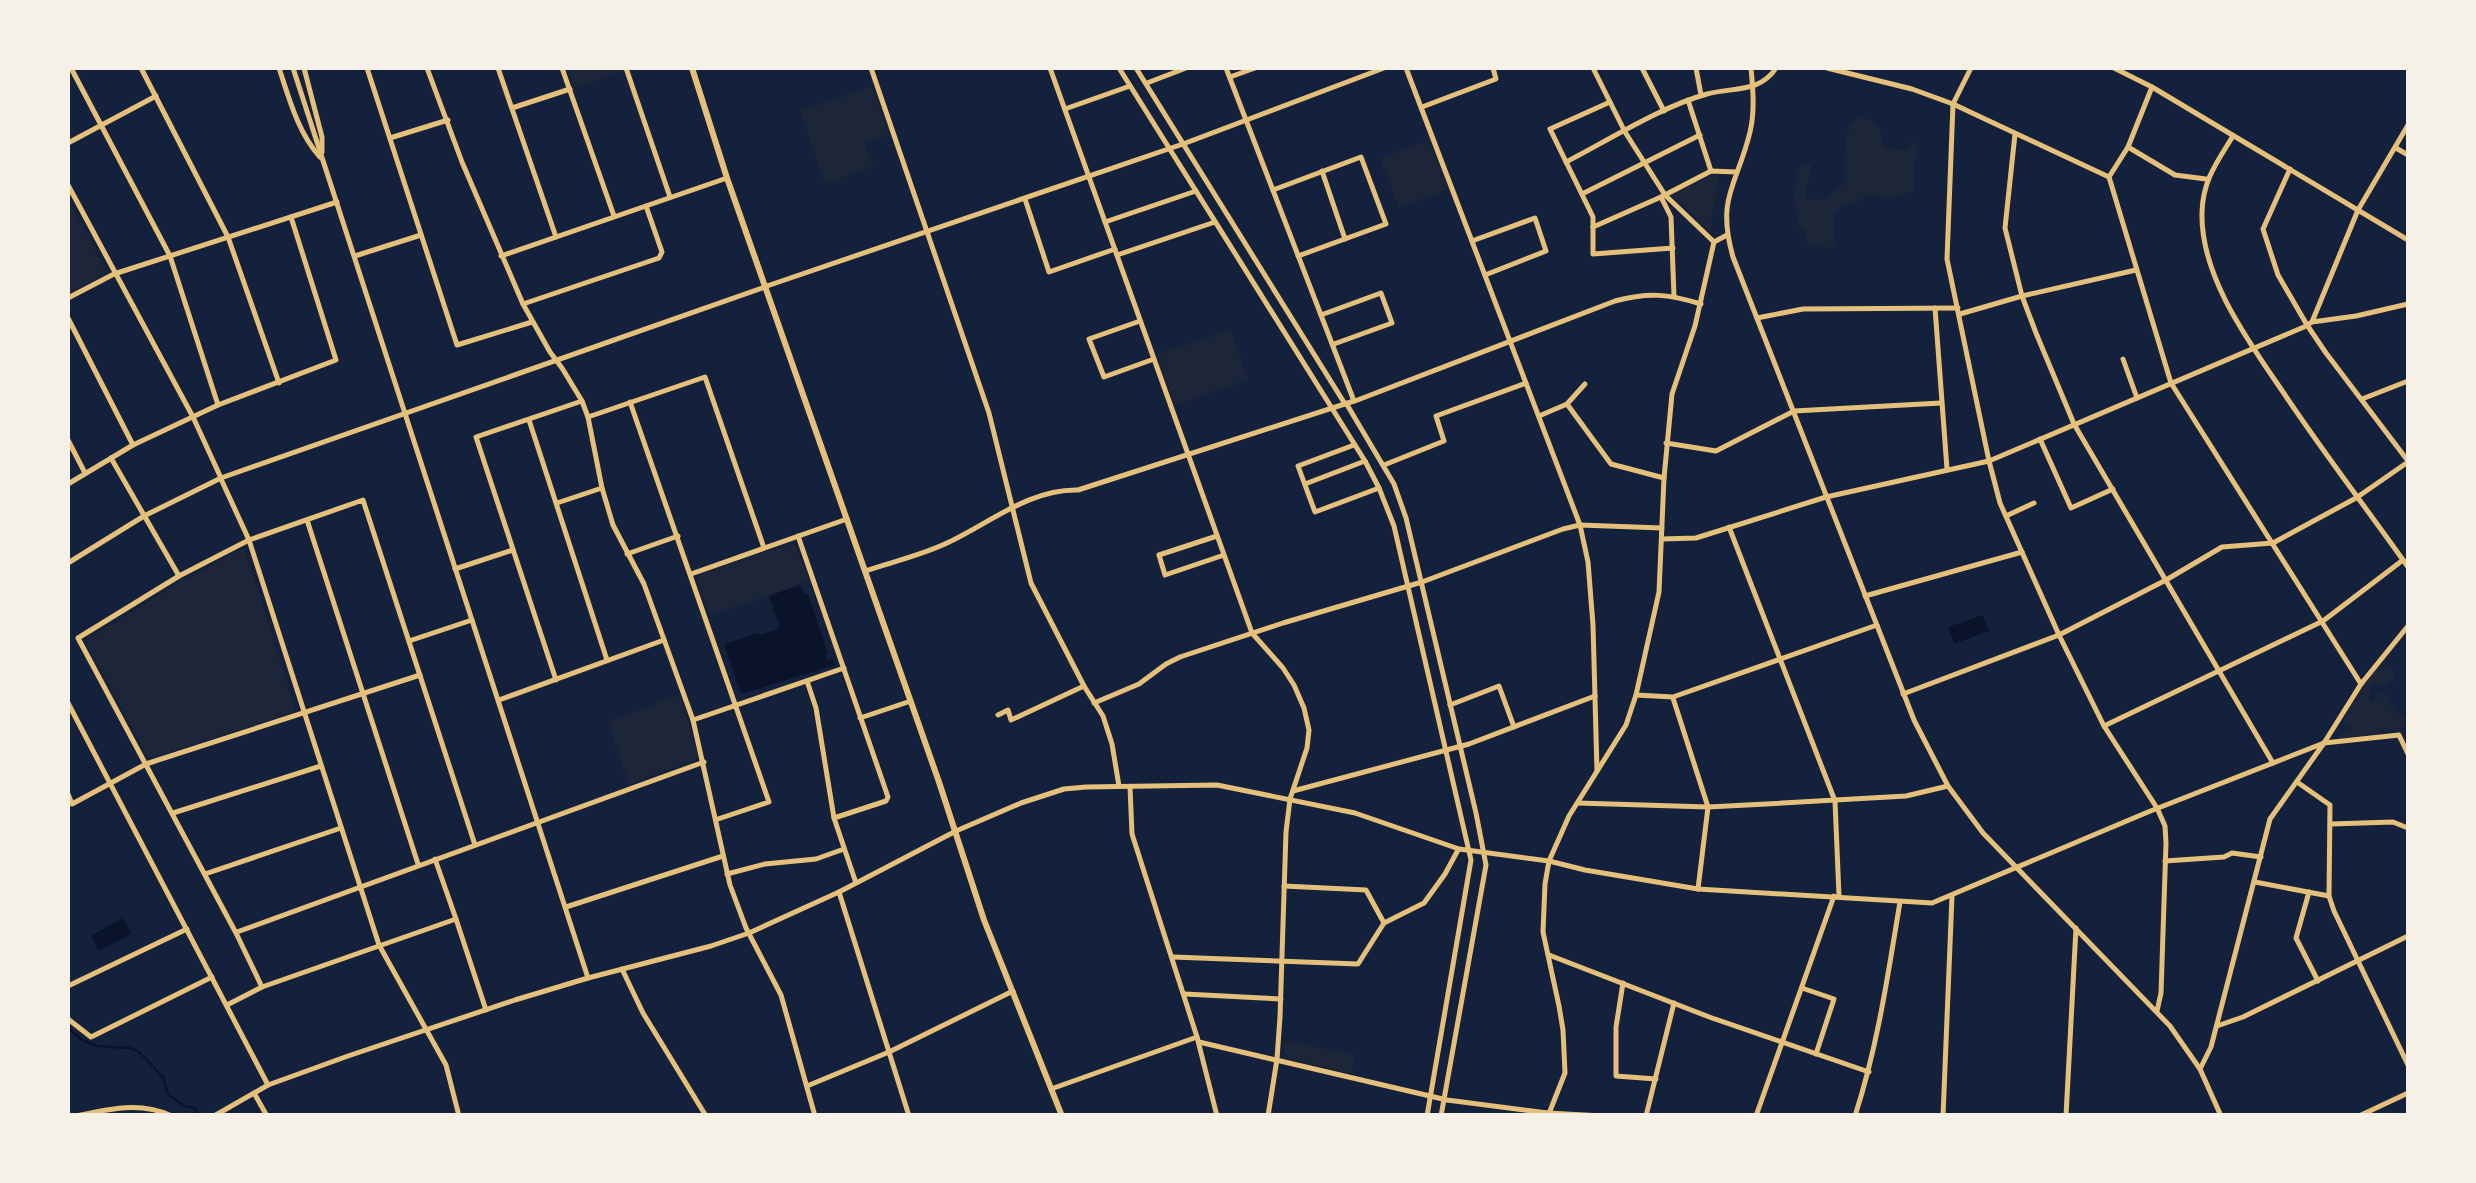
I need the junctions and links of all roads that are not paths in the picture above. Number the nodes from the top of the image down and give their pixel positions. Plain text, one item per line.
1 (71, 68) edge
2 (141, 68) edge
3 (279, 68) edge
4 (293, 68) edge
5 (304, 68) edge
6 (367, 68) edge
7 (427, 68) edge
8 (498, 68) edge
9 (562, 68) edge
10 (628, 68) edge
11 (692, 68) edge
12 (871, 68) edge
13 (1050, 68) edge
14 (1119, 68) edge
15 (1136, 68) edge
16 (1186, 68) edge
17 (1226, 68) edge
18 (1255, 68) edge
19 (1384, 68) edge
20 (1406, 68) edge
21 (1493, 68) edge
22 (1593, 68) edge
23 (1642, 68) edge
24 (1751, 68) edge
25 (1776, 68) edge
26 (1827, 68) edge
27 (1970, 68) edge
28 (2114, 68) edge
29 (1694, 69) edge
30 (1230, 77) junction
31 (1146, 84) junction
32 (1130, 86) junction
33 (2152, 87) junction
34 (1752, 88) junction
35 (570, 89) junction
36 (156, 96) junction
37 (1701, 96) junction
38 (1688, 100) junction
39 (1610, 102) junction
40 (1954, 104) junction
41 (512, 108) junction
42 (1421, 108) junction
43 (1065, 109) junction
44 (1664, 111) junction
45 (448, 120) junction
46 (1246, 120) junction
47 (101, 125) junction
48 (2408, 126) edge
49 (1625, 132) junction
50 (2015, 134) junction
51 (1700, 135) junction
52 (2233, 136) junction
53 (390, 138) junction
54 (68, 143) edge
55 (1183, 144) junction
56 (2128, 147) junction
57 (1168, 148) junction
58 (2396, 148) junction
59 (2408, 156) edge
60 (322, 159) junction
61 (1566, 162) junction
62 (1644, 163) junction
63 (2290, 170) junction
64 (1322, 171) junction
65 (1711, 171) junction
66 (1736, 172) junction
67 (1089, 176) junction
68 (2109, 177) junction
69 (728, 178) junction
70 (2206, 179) junction
71 (68, 185) edge
72 (1273, 190) junction
73 (1196, 192) junction
74 (1582, 194) junction
75 (1663, 196) junction
76 (670, 198) junction
77 (1025, 199) junction
78 (337, 202) junction
79 (646, 206) junction
80 (2358, 210) junction
81 (291, 217) junction
82 (614, 217) junction
83 (1105, 222) junction
84 (1215, 222) junction
85 (1593, 226) junction
86 (928, 232) junction
87 (421, 235) junction
88 (1727, 235) junction
89 (228, 237) junction
90 (556, 237) junction
91 (1345, 239) junction
92 (2408, 240) edge
93 (1472, 241) junction
94 (1714, 242) junction
95 (1673, 248) junction
96 (1116, 252) junction
97 (170, 256) junction
98 (355, 256) junction
99 (501, 256) junction
100 (1298, 256) junction
101 (2136, 270) junction
102 (114, 274) junction
103 (1484, 275) junction
104 (767, 286) junction
105 (1674, 296) junction
106 (2022, 296) junction
107 (68, 298) edge
108 (523, 304) junction
109 (1701, 304) junction
110 (2408, 304) edge
111 (1935, 308) junction
112 (1959, 311) junction
113 (1321, 315) junction
114 (68, 318) edge
115 (1757, 318) junction
116 (1140, 321) junction
117 (532, 322) junction
118 (2309, 324) junction
119 (1510, 341) junction
120 (1332, 345) junction
121 (2253, 349) junction
122 (1154, 359) junction
123 (2123, 359) dead end
124 (556, 360) junction
125 (2408, 381) edge
126 (280, 383) junction
127 (1526, 383) junction
128 (2171, 383) junction
129 (1585, 384) dead end
130 (2136, 398) junction
131 (2362, 399) junction
132 (582, 401) junction
133 (630, 402) junction
134 (1349, 403) junction
135 (1941, 403) junction
136 (1567, 404) junction
137 (218, 405) junction
138 (1332, 409) junction
139 (1794, 411) junction
140 (404, 412) junction
141 (1539, 416) junction
142 (193, 417) junction
143 (588, 417) junction
144 (529, 420) junction
145 (2074, 424) junction
146 (2040, 439) junction
147 (68, 440) edge
148 (1666, 443) junction
149 (1355, 444) junction
150 (133, 445) junction
151 (1190, 454) junction
152 (111, 458) junction
153 (1366, 461) junction
154 (1989, 461) junction
155 (2408, 461) edge
156 (1384, 466) junction
157 (1948, 471) junction
158 (86, 473) junction
159 (220, 478) junction
160 (1664, 478) junction
161 (68, 484) edge
162 (1305, 484) junction
163 (602, 488) junction
164 (1380, 488) junction
165 (2113, 489) junction
166 (1826, 497) junction
167 (2356, 498) junction
168 (556, 503) junction
169 (2034, 503) dead end
170 (1011, 507) junction
171 (144, 516) junction
172 (2006, 516) junction
173 (847, 519) junction
174 (307, 520) junction
175 (1580, 525) junction
176 (1729, 527) junction
177 (1662, 528) junction
178 (678, 536) junction
179 (798, 536) junction
180 (1217, 536) junction
181 (1662, 538) junction
182 (249, 540) junction
183 (2273, 542) junction
184 (764, 548) junction
185 (512, 550) junction
186 (2022, 552) junction
187 (626, 554) junction
188 (1224, 555) junction
189 (2403, 560) junction
190 (68, 563) edge
191 (2408, 567) edge
192 (455, 568) junction
193 (865, 571) junction
194 (690, 574) junction
195 (179, 576) junction
196 (2166, 580) junction
197 (1422, 582) junction
198 (1408, 586) junction
199 (1865, 596) junction
200 (472, 620) junction
201 (2322, 621) junction
202 (1877, 625) junction
203 (2408, 626) edge
204 (1252, 633) junction
205 (2059, 635) junction
206 (664, 640) junction
207 (409, 641) junction
208 (607, 660) junction
209 (1780, 660) junction
210 (844, 668) junction
211 (2220, 670) junction
212 (420, 676) junction
213 (556, 680) junction
214 (806, 680) junction
215 (2361, 684) junction
216 (1084, 686) junction
217 (363, 694) junction
218 (1904, 694) junction
219 (1636, 695) junction
220 (1595, 696) junction
221 (1673, 697) junction
222 (498, 700) junction
223 (911, 701) junction
224 (68, 703) edge
225 (1094, 703) junction
226 (735, 705) junction
227 (1450, 705) junction
228 (304, 713) junction
229 (998, 714) dead end
230 (860, 718) junction
231 (693, 720) junction
232 (2104, 726) junction
233 (1514, 727) junction
234 (2324, 742) junction
235 (1460, 746) junction
236 (1445, 750) junction
237 (2408, 754) edge
238 (704, 762) junction
239 (2273, 762) junction
240 (146, 764) junction
241 (321, 766) junction
242 (1597, 771) junction
243 (2297, 782) junction
244 (110, 783) junction
245 (1119, 786) junction
246 (1130, 786) junction
247 (1948, 786) junction
248 (1293, 791) junction
249 (68, 794) edge
250 (1290, 799) junction
251 (1835, 801) junction
252 (1578, 803) junction
253 (1708, 807) junction
254 (2158, 808) junction
255 (173, 813) junction
256 (834, 818) junction
257 (717, 820) junction
258 (537, 822) junction
259 (2331, 824) junction
260 (341, 828) junction
261 (2408, 828) edge
262 (956, 831) junction
263 (475, 845) junction
264 (1459, 848) junction
265 (844, 850) junction
266 (1469, 850) junction
267 (1484, 851) junction
268 (724, 856) junction
269 (2261, 857) junction
270 (435, 859) junction
271 (1549, 861) junction
272 (2165, 861) junction
273 (418, 865) junction
274 (2016, 867) junction
275 (204, 874) junction
276 (727, 874) junction
277 (2254, 882) junction
278 (856, 883) junction
279 (1284, 886) junction
280 (359, 887) junction
281 (1698, 888) junction
282 (839, 892) junction
283 (2308, 892) junction
284 (1836, 896) junction
285 (1952, 896) junction
286 (2329, 896) junction
287 (1900, 902) junction
288 (566, 907) junction
289 (456, 919) junction
290 (1384, 923) junction
291 (187, 928) junction
292 (2076, 928) junction
293 (236, 932) junction
294 (749, 934) junction
295 (2408, 936) edge
296 (379, 945) junction
297 (1549, 955) junction
298 (1173, 957) junction
299 (2359, 961) junction
300 (1281, 962) junction
301 (622, 969) junction
302 (212, 976) junction
303 (588, 978) junction
304 (2318, 980) junction
305 (1623, 983) junction
306 (68, 986) edge
307 (262, 987) junction
308 (1802, 988) junction
309 (1013, 991) junction
310 (1184, 994) junction
311 (1280, 999) junction
312 (1674, 1003) junction
313 (227, 1004) junction
314 (486, 1010) junction
315 (2158, 1012) junction
316 (68, 1019) edge
317 (2216, 1026) junction
318 (427, 1031) junction
319 (1198, 1039) junction
320 (1782, 1043) junction
321 (889, 1052) junction
322 (1816, 1054) junction
323 (1277, 1060) junction
324 (2408, 1065) edge
325 (2200, 1069) junction
326 (1869, 1072) junction
327 (1656, 1078) junction
328 (268, 1086) junction
329 (806, 1087) junction
330 (1051, 1089) junction
331 (254, 1092) junction
332 (2408, 1092) edge
333 (1430, 1096) junction
334 (1444, 1099) junction
335 (2372, 1112) edge
336 (1548, 1114) edge
337 (76, 1116) edge
338 (172, 1116) edge
339 (214, 1116) edge
340 (267, 1116) edge
341 (459, 1116) edge
342 (706, 1116) edge
343 (814, 1116) edge
344 (909, 1116) edge
345 (1062, 1116) edge
346 (1217, 1116) edge
347 (1268, 1116) edge
348 (1428, 1116) edge
349 (1442, 1116) edge
350 (1602, 1116) edge
351 (1646, 1116) edge
352 (1756, 1116) edge
353 (1855, 1116) edge
354 (1943, 1116) edge
355 (2066, 1116) edge
356 (2221, 1116) edge
357 (2359, 1116) edge

1 - 47 street
2 - 36 street
3 - 60 street
4 - 60 street
5 - 60 street
6 - 53 street
7 - 45 street
8 - 41 street
9 - 35 street
10 - 76 street
11 - 69 main road
12 - 86 street
13 - 43 street
14 - 32 street
15 - 31 street
16 - 31 street
17 - 30 street
18 - 30 street
19 - 46 street
20 - 42 street
21 - 42 street
22 - 39 street
23 - 44 street
24 - 34 street
25 - 34 street
26 - 40 street
27 - 40 street
28 - 33 street
29 - 37 street
30 - 46 street
31 - 55 street
32 - 43 street
32 - 57 street
33 - 52 street
33 - 56 street
34 - 37 street
34 - 66 street
35 - 41 street
35 - 82 street
36 - 47 street
36 - 89 street
37 - 38 street
38 - 44 street
38 - 51 street
39 - 49 street
39 - 61 street
40 - 50 street
40 - 112 street
41 - 90 street
42 - 93 street
43 - 67 street
44 - 49 street
45 - 53 street
45 - 99 street
46 - 55 street
46 - 72 street
47 - 54 street
47 - 97 street
48 - 58 street
49 - 61 street
49 - 62 street
50 - 68 street
50 - 106 street
51 - 62 street
51 - 65 street
52 - 63 street
52 - 70 street
53 - 87 street
55 - 57 street
55 - 134 street
56 - 68 street
56 - 70 street
57 - 67 street
57 - 73 street
58 - 59 street
58 - 80 street
60 - 78 street
61 - 74 street
62 - 74 street
62 - 75 street
63 - 80 street
63 - 118 street
64 - 72 street
64 - 91 street
64 - 91 street
65 - 66 street
65 - 75 street
66 - 88 street
67 - 77 street
67 - 83 street
68 - 101 street
69 - 76 street
69 - 104 main road
70 - 121 street
71 - 102 street
72 - 100 street
73 - 83 street
73 - 84 street
74 - 85 street
75 - 85 street
75 - 94 street
75 - 95 street
76 - 79 street
77 - 86 street
77 - 96 street
78 - 81 street
78 - 98 street
79 - 82 street
79 - 108 street
80 - 92 street
80 - 118 street
81 - 89 street
81 - 126 street
82 - 90 street
83 - 96 street
84 - 96 street
84 - 138 street
85 - 95 street
86 - 104 street
86 - 170 street
87 - 98 street
87 - 117 street
88 - 94 street
88 - 115 street
89 - 97 street
89 - 126 street
90 - 99 street
91 - 100 street
93 - 103 street
93 - 103 street
94 - 109 street
95 - 105 street
96 - 116 street
97 - 102 street
97 - 137 street
98 - 140 street
99 - 108 street
100 - 113 street
101 - 106 street
101 - 128 street
102 - 107 street
102 - 142 street
103 - 119 street
104 - 124 street
104 - 173 main road
105 - 109 street
105 - 119 street
106 - 112 street
106 - 145 street
108 - 117 street
109 - 148 street
110 - 118 street
111 - 112 street
111 - 115 street
111 - 135 street
112 - 154 street
113 - 120 street
113 - 120 street
114 - 150 street
115 - 139 street
116 - 122 street
116 - 122 street
117 - 124 street
118 - 121 street
118 - 131 street
119 - 127 street
119 - 134 street
120 - 134 street
121 - 128 street
121 - 167 street
122 - 151 street
123 - 130 street
124 - 132 street
124 - 140 street
125 - 131 street
126 - 137 street
127 - 141 street
127 - 156 street
128 - 130 street
128 - 183 street
129 - 136 street
130 - 145 street
131 - 155 street
132 - 143 street
132 - 144 street
133 - 143 street
133 - 178 street
133 - 184 street
134 - 138 street
134 - 156 street
135 - 139 street
135 - 157 street
136 - 141 street
136 - 160 street
137 - 142 street
138 - 149 street
138 - 151 street
139 - 148 street
139 - 166 street
140 - 159 street
140 - 192 street
141 - 175 street
142 - 150 street
142 - 159 street
143 - 163 street
144 - 168 street
144 - 185 street
145 - 146 street
145 - 165 street
146 - 154 street
146 - 165 street
147 - 158 street
148 - 160 street
149 - 153 street
149 - 162 street
150 - 152 street
151 - 170 street
151 - 180 street
152 - 158 street
152 - 171 street
153 - 162 street
153 - 164 street
154 - 157 street
154 - 172 street
155 - 167 street
156 - 197 street
157 - 166 street
158 - 161 street
159 - 171 street
159 - 182 street
160 - 177 street
162 - 164 street
163 - 168 street
163 - 187 street
164 - 198 street
165 - 196 street
166 - 176 street
166 - 199 street
167 - 183 street
167 - 189 street
168 - 208 street
169 - 172 street
170 - 193 street
170 - 216 street
171 - 190 street
171 - 195 street
172 - 186 street
173 - 179 street
173 - 193 main road
174 - 182 street
174 - 207 street
174 - 217 street
175 - 177 street
175 - 197 street
175 - 220 street
176 - 181 street
176 - 209 street
177 - 181 street
178 - 187 street
178 - 194 street
179 - 184 street
179 - 210 street
180 - 188 street
180 - 188 street
181 - 219 street
182 - 195 street
182 - 228 street
183 - 196 street
183 - 201 street
184 - 194 street
185 - 192 street
185 - 213 street
186 - 199 street
186 - 205 street
187 - 206 street
188 - 204 street
189 - 191 street
189 - 201 street
192 - 200 street
193 - 223 main road
194 - 226 street
195 - 240 street
196 - 205 street
196 - 211 street
197 - 198 street
197 - 227 street
198 - 204 street
198 - 236 street
199 - 202 street
200 - 207 street
200 - 222 street
201 - 211 street
201 - 215 street
202 - 209 street
202 - 218 street
203 - 215 street
204 - 225 street
204 - 248 street
205 - 218 street
205 - 232 street
206 - 208 street
206 - 231 street
207 - 212 street
208 - 213 street
209 - 221 street
209 - 251 street
210 - 214 street
210 - 230 street
211 - 232 street
211 - 239 street
212 - 217 street
212 - 263 street
213 - 222 street
214 - 226 street
214 - 256 street
215 - 234 street
216 - 225 street
216 - 229 street
217 - 228 street
217 - 273 street
218 - 247 street
219 - 221 street
219 - 242 street
220 - 233 street
220 - 242 street
221 - 253 street
222 - 258 street
223 - 230 street
223 - 262 main road
224 - 244 street
225 - 245 street
226 - 231 street
226 - 257 street
227 - 233 street
227 - 235 street
228 - 240 street
228 - 241 street
230 - 256 street
231 - 238 street
232 - 254 street
233 - 235 street
234 - 237 street
234 - 239 street
234 - 243 street
235 - 236 street
235 - 267 street
236 - 248 street
236 - 266 street
238 - 257 street
238 - 258 street
239 - 254 street
240 - 244 street
240 - 255 street
241 - 255 street
241 - 260 street
242 - 252 street
243 - 259 street
243 - 269 street
244 - 249 street
244 - 291 street
245 - 246 street
245 - 262 street
246 - 250 street
246 - 298 street
247 - 251 street
247 - 274 street
248 - 250 street
250 - 264 street
250 - 279 street
251 - 253 street
251 - 284 street
252 - 253 street
252 - 271 street
253 - 281 street
254 - 272 street
254 - 274 street
255 - 275 street
256 - 265 street
257 - 268 street
258 - 263 street
258 - 288 street
259 - 261 street
259 - 286 street
260 - 275 street
260 - 280 street
262 - 278 street
262 - 309 main road
263 - 270 street
264 - 266 street
264 - 290 street
265 - 276 street
265 - 278 street
266 - 267 street
266 - 333 street
267 - 271 street
267 - 334 street
268 - 276 street
268 - 288 street
269 - 272 street
269 - 277 street
270 - 273 street
270 - 289 street
271 - 281 street
271 - 297 street
272 - 315 street
273 - 280 street
274 - 285 street
274 - 292 street
275 - 293 street
276 - 294 street
277 - 283 street
277 - 317 street
278 - 282 street
279 - 290 street
279 - 300 street
280 - 293 street
280 - 296 street
281 - 284 street
282 - 294 street
282 - 321 street
283 - 286 street
283 - 304 street
284 - 287 street
284 - 308 street
285 - 287 street
285 - 354 street
286 - 299 street
287 - 326 street
288 - 303 street
289 - 296 street
289 - 314 street
290 - 300 street
291 - 302 street
291 - 306 street
292 - 315 street
292 - 355 street
293 - 307 street
294 - 301 street
294 - 329 street
295 - 299 street
296 - 307 street
296 - 318 street
297 - 305 street
297 - 336 street
298 - 300 street
298 - 310 street
299 - 304 street
299 - 324 street
300 - 311 street
301 - 303 street
301 - 342 street
302 - 313 street
302 - 316 street
303 - 314 street
304 - 317 street
305 - 312 street
305 - 327 street
307 - 313 street
308 - 320 street
308 - 322 street
309 - 321 street
309 - 330 main road
310 - 311 street
310 - 319 street
311 - 323 street
312 - 320 street
312 - 327 street
313 - 328 street
314 - 318 street
315 - 325 street
317 - 325 street
318 - 328 street
318 - 341 street
319 - 323 street
319 - 330 street
319 - 346 street
320 - 322 street
320 - 352 street
321 - 329 street
321 - 344 street
322 - 326 street
323 - 333 street
323 - 347 street
325 - 356 street
326 - 353 street
327 - 351 street
328 - 331 street
329 - 343 street
330 - 345 main road
331 - 339 street
331 - 340 street
332 - 335 street
333 - 334 street
333 - 348 street
334 - 336 street
334 - 349 street
335 - 357 street
336 - 350 street
337 - 338 street

